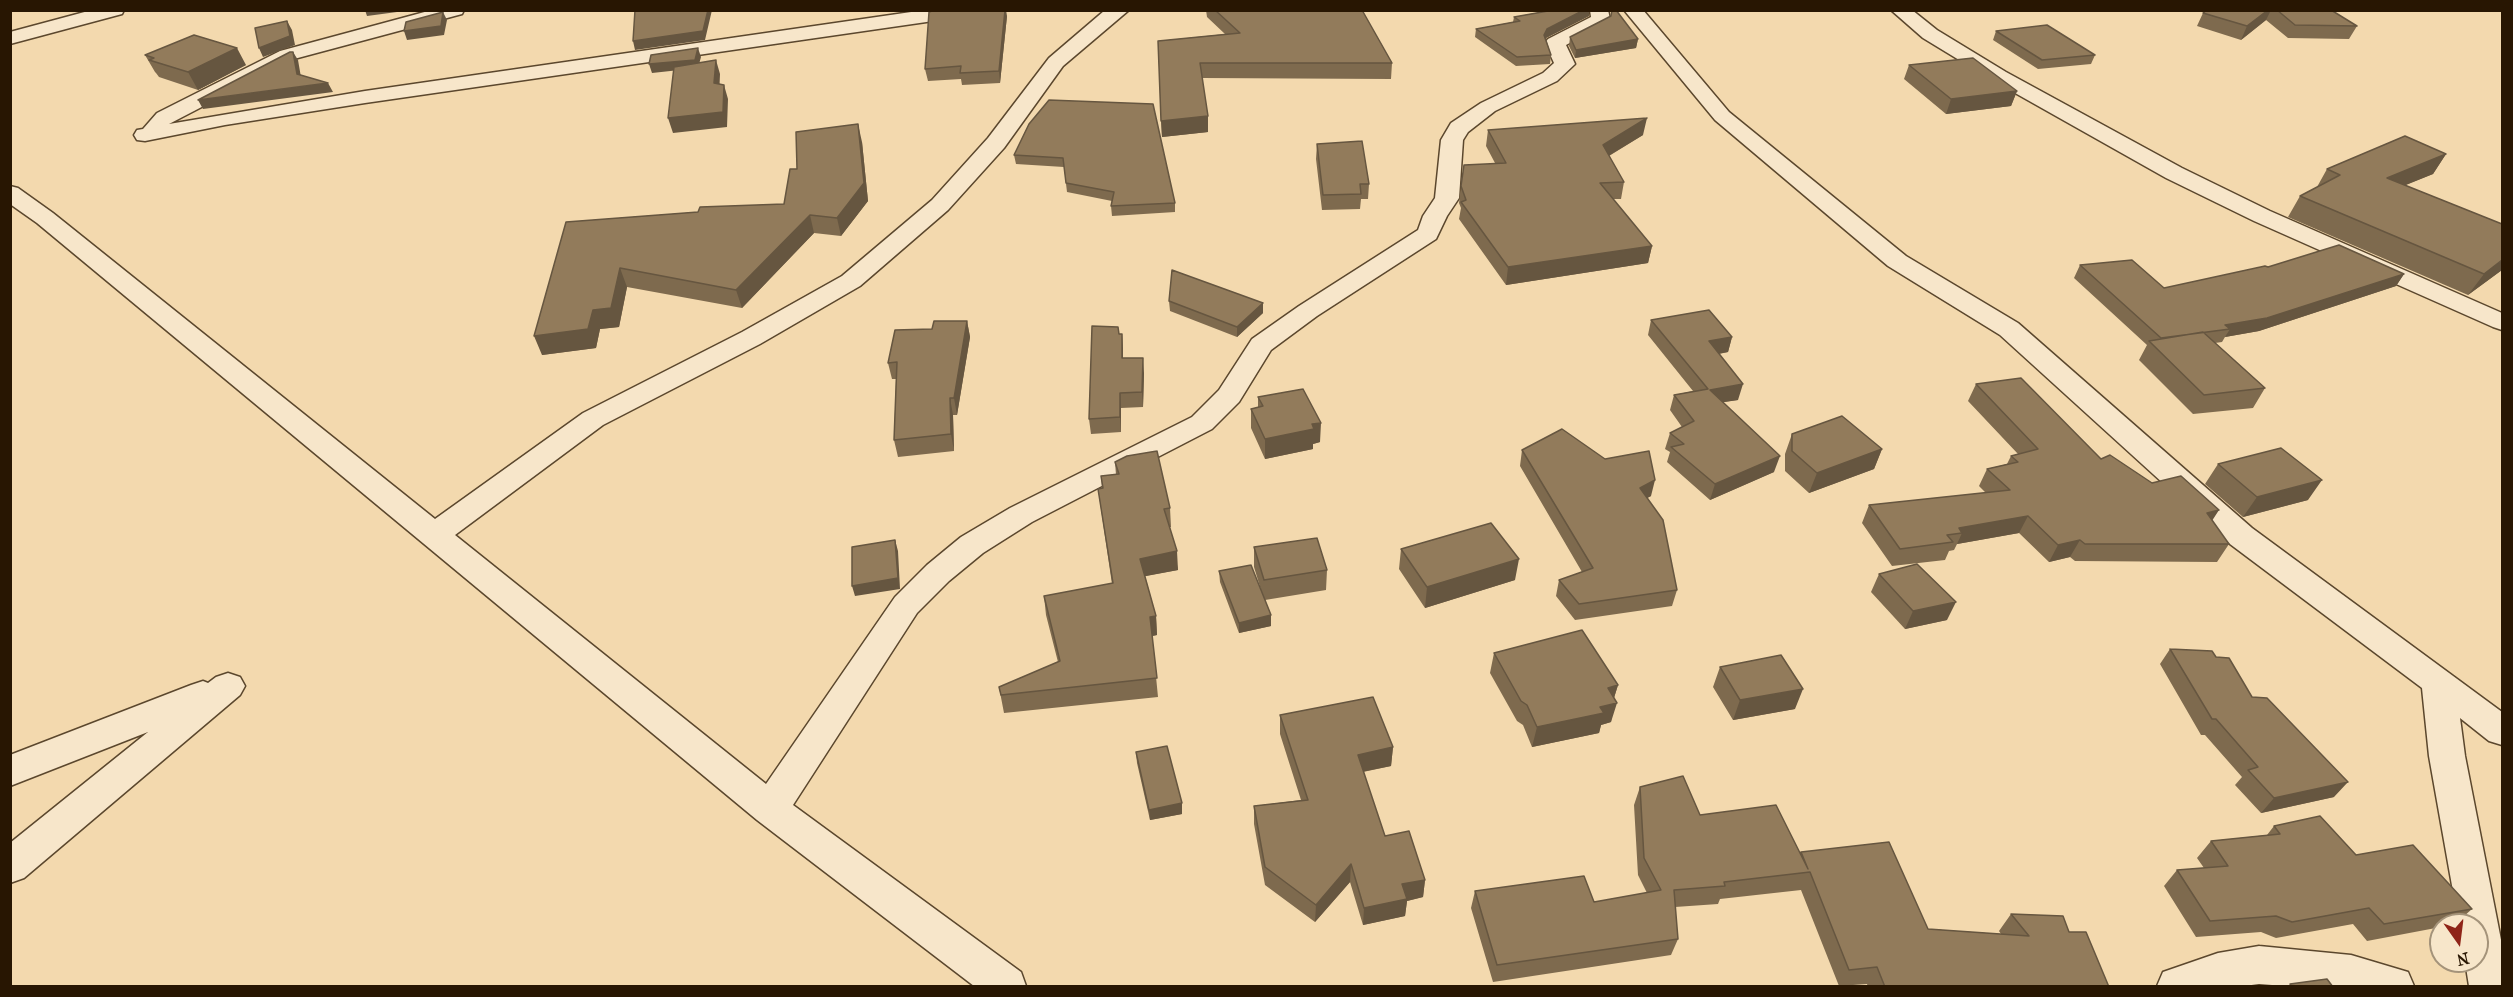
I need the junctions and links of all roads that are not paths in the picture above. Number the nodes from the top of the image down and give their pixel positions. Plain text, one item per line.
1 (115, 10) edge
2 (455, 10) edge
3 (968, 10) edge
4 (1120, 10) edge
5 (1599, 10) edge
6 (1633, 10) edge
7 (1900, 10) edge
8 (10, 38) edge
9 (10, 193) edge
10 (2500, 316) edge
11 (434, 535) junction
12 (2439, 682) junction
13 (2502, 731) edge
14 (10, 771) edge
15 (770, 809) junction
16 (10, 866) edge
17 (2222, 979) edge
18 (1006, 987) edge
19 (2178, 987) edge
20 (2393, 987) edge
21 (2490, 987) edge

1 - 8 street
2 - 3 street
4 - 11 street
5 - 15 street
6 - 12 street
7 - 10 street
9 - 11 street
11 - 15 street
12 - 13 street
12 - 21 street
14 - 16 street
15 - 18 street
17 - 19 street
17 - 20 street

